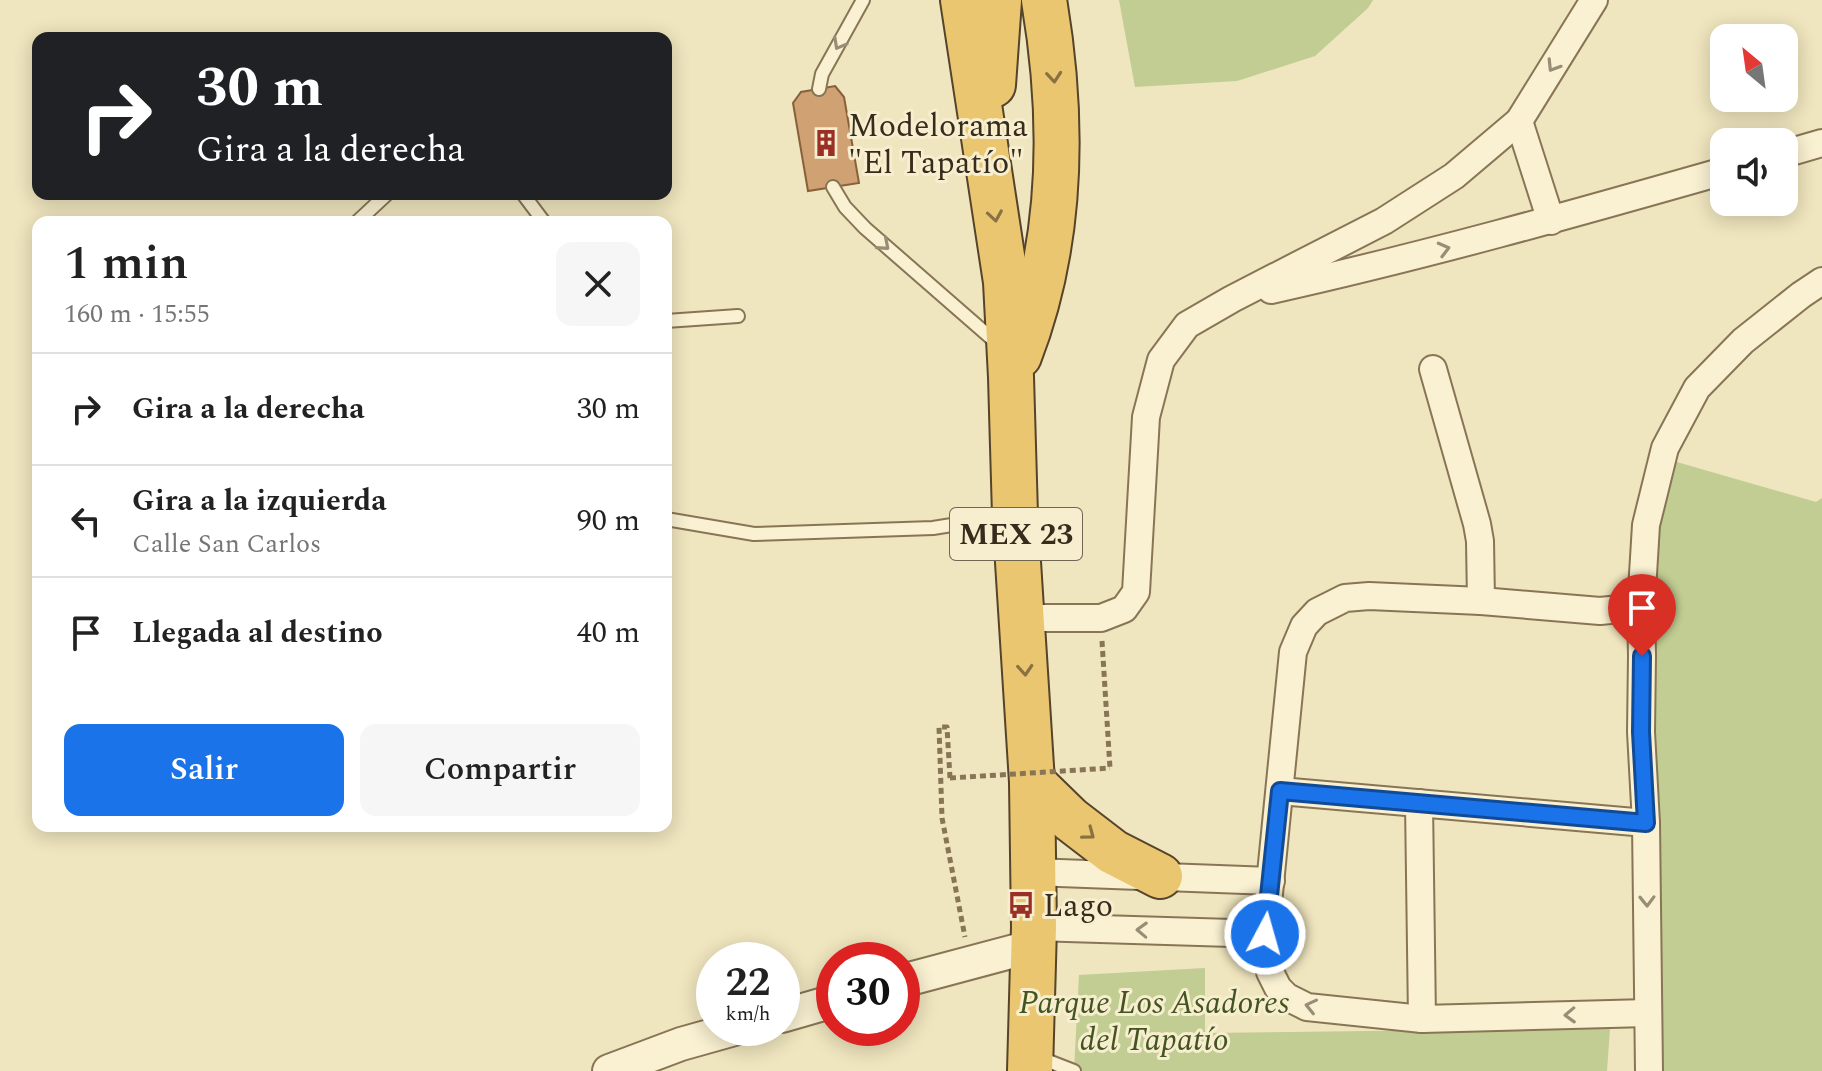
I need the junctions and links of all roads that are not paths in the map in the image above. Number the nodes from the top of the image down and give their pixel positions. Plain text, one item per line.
1 (863, 0) edge
2 (963, 0) edge
3 (999, 0) edge
4 (1044, 0) edge
5 (1594, 0) edge
6 (819, 89) dead end
7 (1519, 121) junction
8 (1822, 143) edge
9 (1798, 150) edge
10 (987, 161) junction
11 (1710, 175) edge
12 (833, 187) dead end
13 (381, 200) edge
14 (363, 216) edge
15 (1384, 221) junction
16 (1551, 221) junction
17 (1392, 263) junction
18 (1822, 281) edge
19 (1232, 299) junction
20 (738, 316) dead end
21 (672, 321) edge
22 (1011, 365) junction
23 (1433, 369) dead end
24 (1015, 515) junction
25 (672, 520) edge
26 (1481, 601) junction
27 (1641, 607) junction
28 (1022, 618) junction
29 (1032, 782) junction
30 (1280, 791) junction
31 (1419, 803) junction
32 (1646, 823) junction
33 (1033, 872) junction
34 (1160, 876) junction
35 (1271, 881) junction
36 (1265, 934) junction
37 (1034, 936) junction
38 (920, 976) edge
39 (1648, 1013) junction
40 (1422, 1019) junction
41 (696, 1040) edge
42 (1031, 1063) edge
43 (609, 1071) edge
44 (1074, 1071) edge
45 (1649, 1071) edge

1 -> 6 lane
2 - 10 highway, MEX 23
3 - 10 highway
4 -> 22 highway
5 -> 7 street
7 - 15 street
7 - 16 street
8 - 9 street
10 -> 22 highway, MEX 23
11 - 16 street
12 -> 22 lane
13 - 14 lane
15 - 17 street
15 - 19 street
17 -> 16 street
17 - 19 street
18 - 27 street
19 - 28 street
20 - 21 lane
22 - 24 highway, MEX 23
23 - 26 street
24 - 25 lane
24 - 28 highway, MEX 23
26 - 27 street
26 - 30 street
27 - 32 street
28 -> 29 highway, MEX 23
29 - 33 highway, MEX 23
29 -> 34 highway
30 - 31 street
30 - 35 street
31 - 32 street
31 - 40 street
32 -> 39 street
33 - 34 street
33 - 37 highway, MEX 23
34 - 35 street
35 - 36 street
36 -> 37 street
40 -> 36 street
37 - 38 street
37 - 42 highway, MEX 23
39 -> 40 street
39 - 45 street
41 - 43 street
42 - 44 lane

